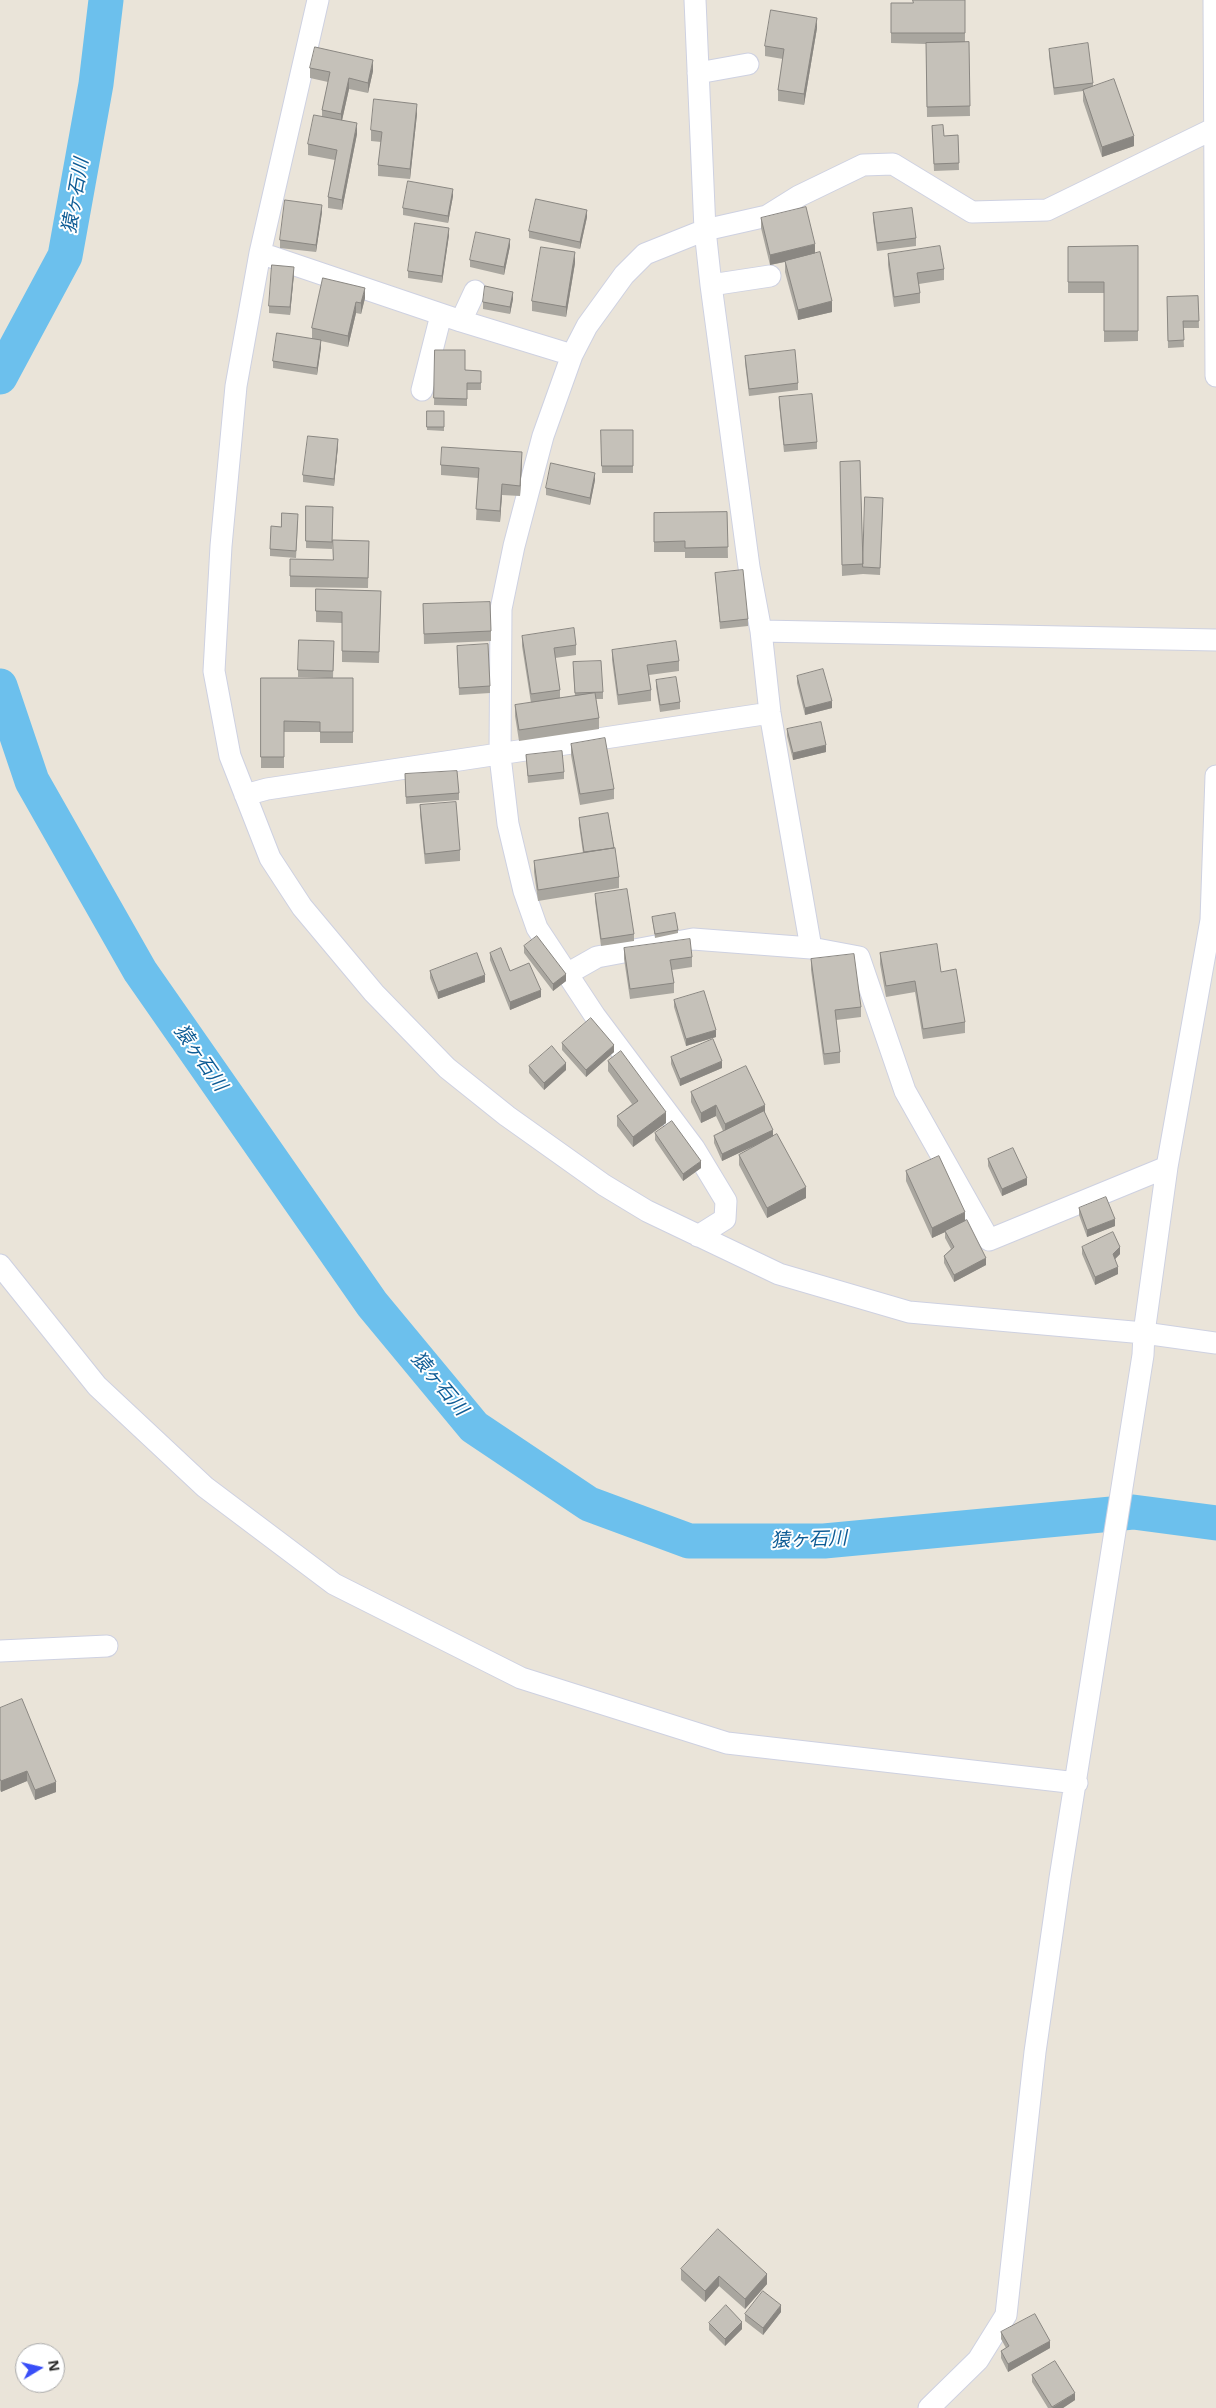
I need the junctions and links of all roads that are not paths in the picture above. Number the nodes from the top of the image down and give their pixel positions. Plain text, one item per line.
1 (318, 0) edge
2 (696, 0) edge
3 (1214, 0) edge
4 (748, 64) dead end
5 (698, 74) junction
6 (1213, 129) junction
7 (705, 230) junction
8 (260, 253) junction
9 (770, 276) dead end
10 (711, 285) junction
11 (475, 292) dead end
12 (451, 318) junction
13 (572, 355) junction
14 (1216, 376) edge
15 (422, 390) dead end
16 (760, 631) junction
17 (1216, 640) edge
18 (770, 713) junction
19 (500, 756) junction
20 (1216, 776) edge
21 (245, 795) junction
22 (811, 948) junction
23 (567, 974) junction
24 (1167, 1167) junction
25 (698, 1236) junction
26 (0, 1265) edge
27 (1144, 1333) junction
28 (1216, 1343) edge
29 (107, 1646) dead end
30 (0, 1651) edge
31 (1077, 1783) junction
32 (929, 2408) edge

1 - 8 street
2 - 5 street
3 - 6 street
4 - 5 street
5 - 7 street
6 - 7 street
6 - 14 street
7 - 10 street
7 - 13 street
8 - 12 street
8 - 21 street
9 - 10 street
10 - 16 street
11 - 12 street
12 - 13 street
12 - 15 street
13 - 19 street
16 - 17 street
16 - 18 street
18 - 19 street
18 - 22 street
19 - 21 street
19 - 23 street
20 - 24 street
21 - 25 street
22 - 23 street
22 - 24 street
23 - 25 street
24 - 27 street
25 - 27 street
26 - 31 street
27 - 28 street
27 - 31 street
29 - 30 street
31 - 32 street

